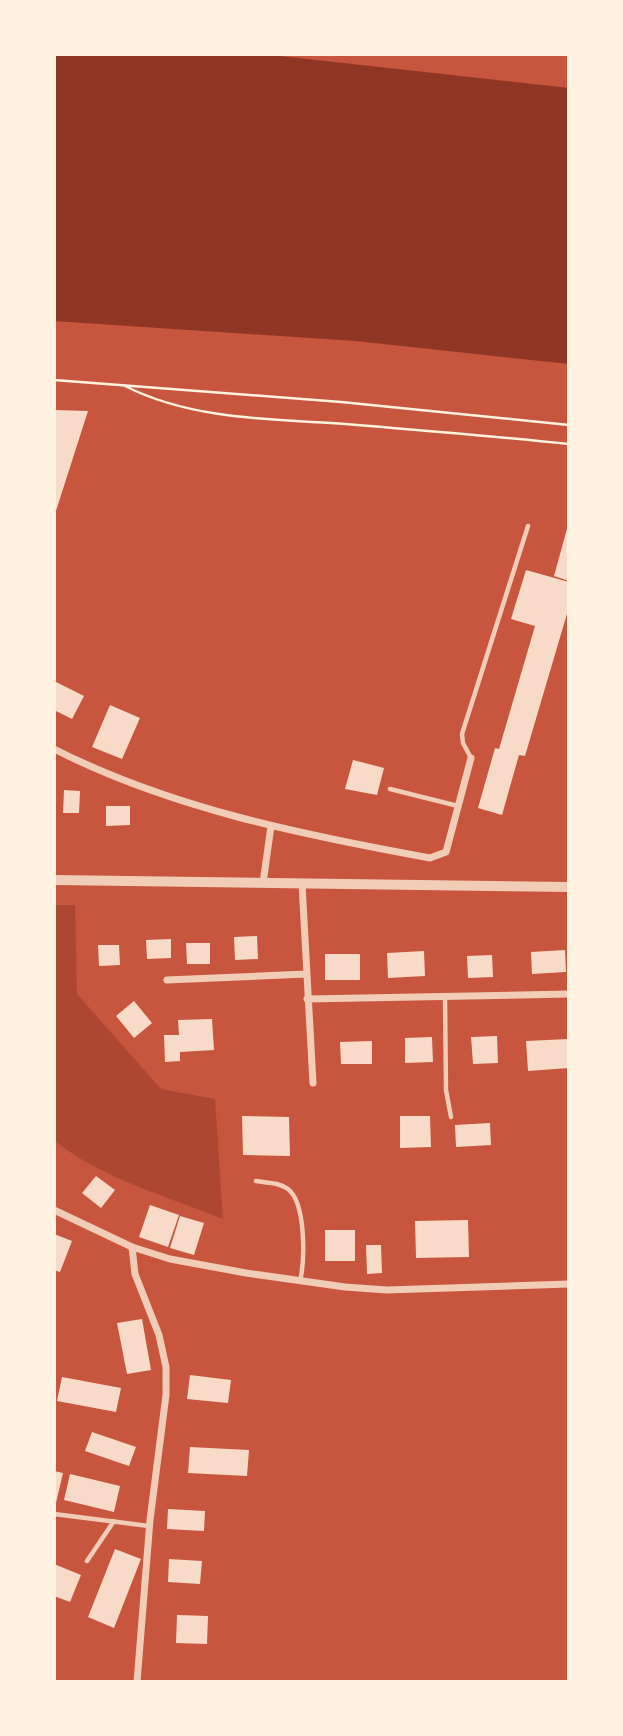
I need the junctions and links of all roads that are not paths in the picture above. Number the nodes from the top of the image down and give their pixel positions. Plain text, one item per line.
1 (528, 526) dead end
2 (54, 749) edge
3 (471, 758) joint
4 (390, 789) dead end
5 (459, 806) junction
6 (271, 826) junction
7 (54, 880) edge
8 (263, 883) junction
9 (302, 884) junction
10 (569, 887) edge
11 (306, 974) junction
12 (167, 980) dead end
13 (569, 994) edge
14 (445, 997) junction
15 (307, 999) junction
16 (313, 1083) dead end
17 (451, 1117) dead end
18 (256, 1181) dead end
19 (54, 1210) edge
20 (132, 1247) junction
21 (299, 1280) junction
22 (569, 1283) edge
23 (54, 1514) edge
24 (114, 1521) junction
25 (149, 1526) junction
26 (87, 1561) dead end
27 (137, 1682) edge

1 - 3 lane
2 - 6 street
3 - 5 street
4 - 5 lane
5 - 6 street
6 - 8 street
7 - 8 street
8 - 9 street
9 - 10 street
9 - 11 street
11 - 12 street
11 - 15 street
13 - 14 street
14 - 15 street
14 - 17 lane
15 - 16 street
18 - 21 lane
19 - 20 street
20 - 21 street
20 - 25 street
21 - 22 street
23 - 24 lane
24 - 25 lane
24 - 26 lane
25 - 27 street

